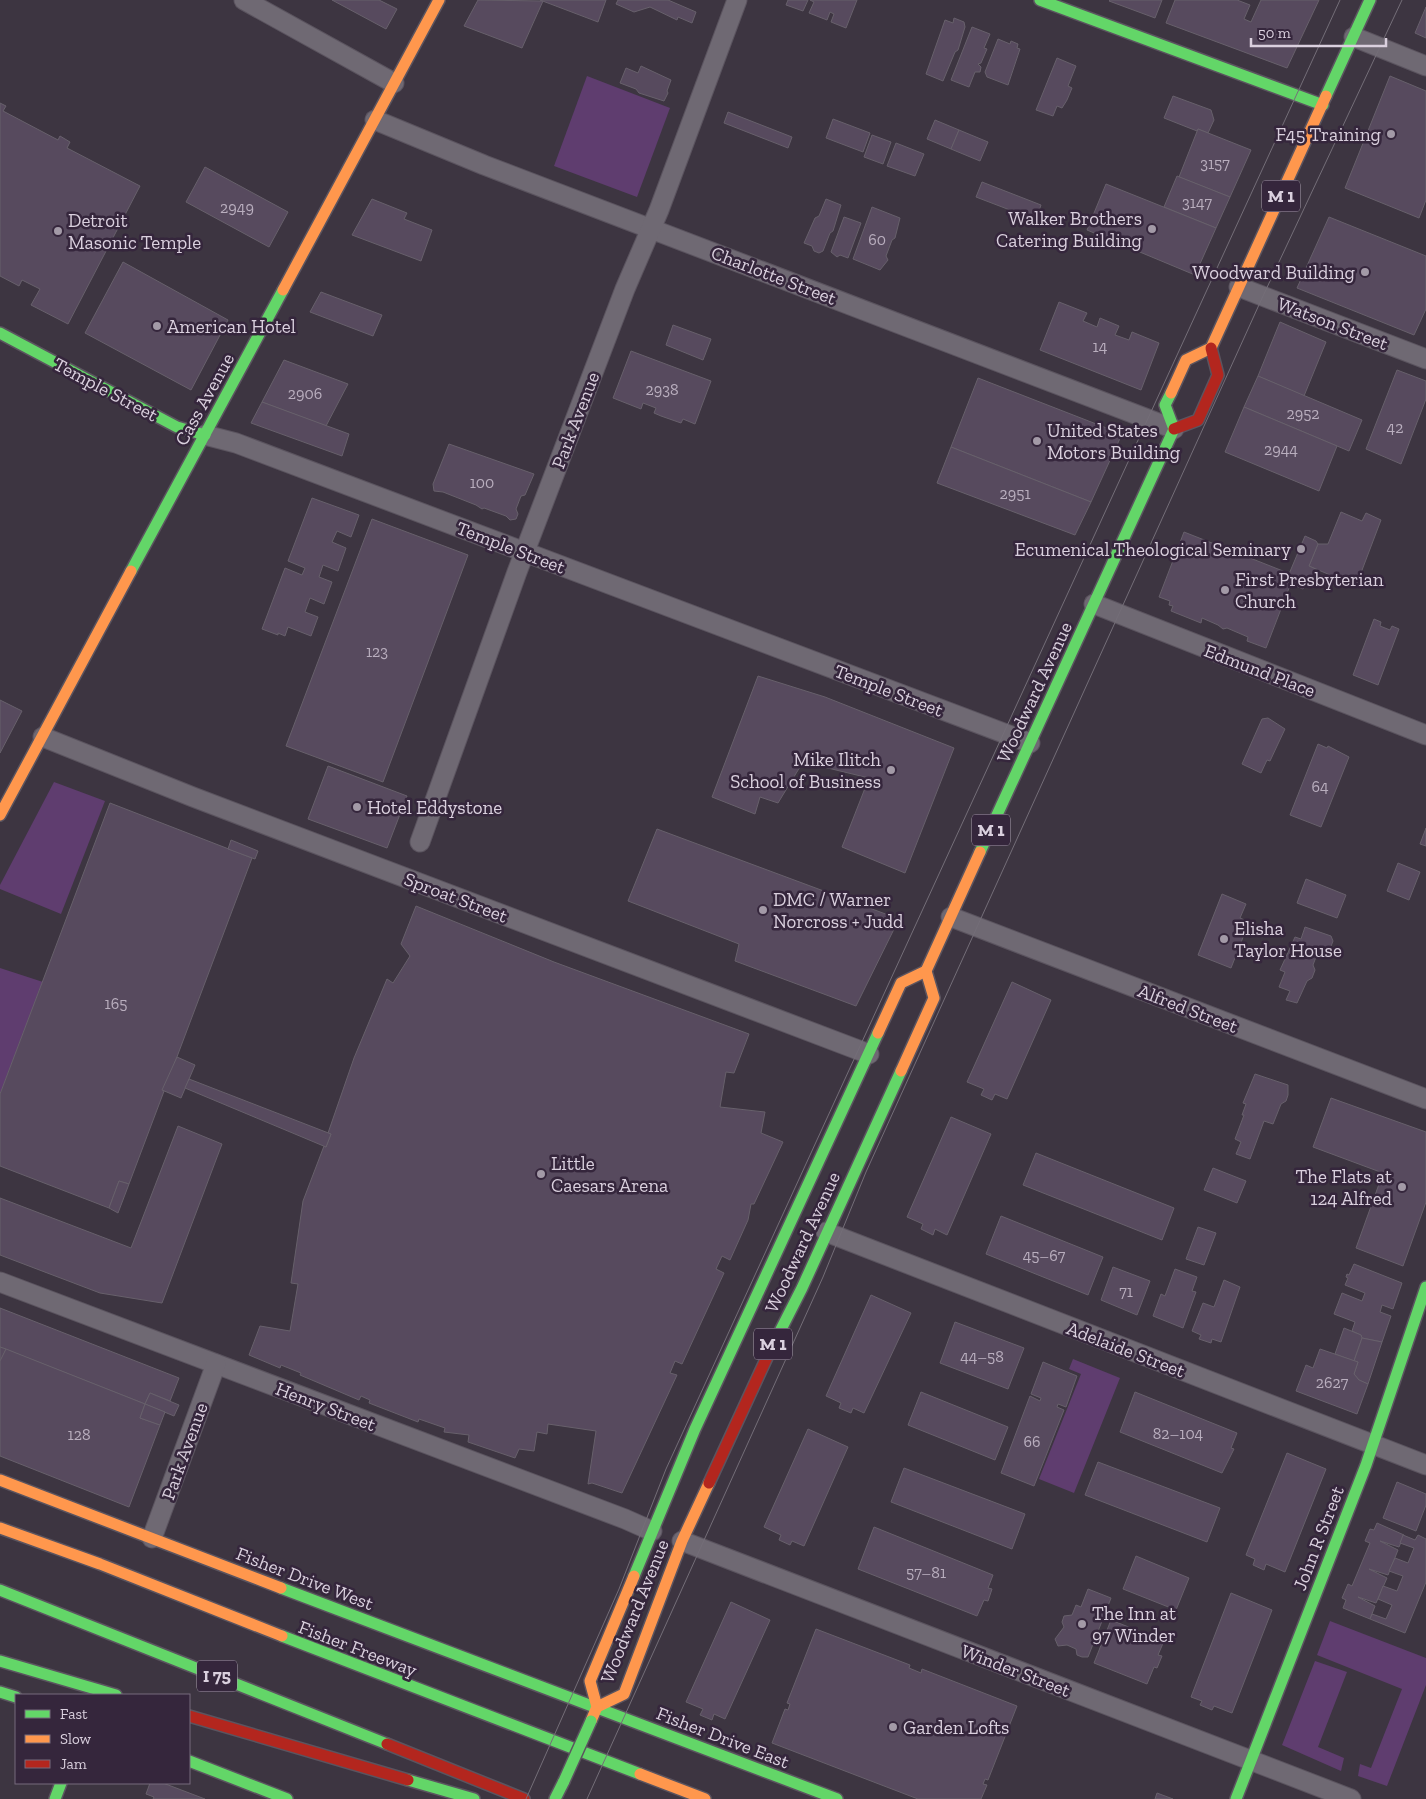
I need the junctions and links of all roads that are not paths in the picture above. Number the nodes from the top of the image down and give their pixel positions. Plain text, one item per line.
1 (244, 0) edge
2 (439, 0) edge
3 (737, 0) edge
4 (1040, 0) edge
5 (1370, 0) edge
6 (1354, 37) junction
7 (1426, 66) edge
8 (394, 84) junction
9 (1323, 105) junction
10 (375, 120) junction
11 (651, 228) junction
12 (1240, 287) junction
13 (0, 333) edge
14 (1211, 348) junction
15 (1426, 359) edge
16 (1174, 429) junction
17 (205, 435) junction
18 (525, 552) junction
19 (1094, 604) junction
20 (1426, 735) edge
21 (43, 737) junction
22 (1030, 743) junction
23 (0, 815) edge
24 (420, 842) dead end
25 (951, 917) junction
26 (926, 971) junction
27 (869, 1054) junction
28 (1426, 1099) edge
29 (826, 1232) junction
30 (0, 1282) edge
31 (1426, 1286) edge
32 (216, 1364) junction
33 (1373, 1444) junction
34 (1426, 1464) edge
35 (0, 1480) edge
36 (0, 1528) edge
37 (652, 1531) junction
38 (152, 1538) junction
39 (682, 1541) junction
40 (0, 1590) edge
41 (0, 1661) edge
42 (0, 1692) edge
43 (113, 1694) edge
44 (15, 1698) edge
45 (597, 1707) junction
46 (190, 1716) edge
47 (190, 1761) edge
48 (1251, 1761) junction
49 (61, 1784) edge
50 (55, 1799) edge
51 (287, 1799) edge
52 (474, 1799) edge
53 (524, 1799) edge
54 (555, 1799) edge
55 (705, 1799) edge
56 (837, 1799) edge
57 (1236, 1799) edge
58 (1351, 1799) edge

1 - 8 street
2 - 8 main road, Cass Avenue
3 - 11 street, Park Avenue
4 - 9 main road
5 - 6 main road, M 1
6 - 7 street
6 - 9 main road, M 1
8 - 10 main road, Cass Avenue
9 - 12 main road, M 1
10 - 11 street, Charlotte Street
10 - 17 main road, Cass Avenue
11 - 16 street, Charlotte Street
11 - 18 street, Park Avenue
12 - 14 main road, M 1
12 - 15 street, Watson Street
13 - 17 main road, Temple Street
14 - 16 main road
14 - 16 main road
16 - 19 main road, Woodward Avenue / M 1
17 - 18 street, Temple Street
17 - 21 main road, Cass Avenue
18 - 22 street, Temple Street
18 - 24 street, Park Avenue
19 - 20 street, Edmund Place
19 - 22 main road, Woodward Avenue / M 1
21 - 23 main road, Cass Avenue
21 - 27 street, Sproat Street
22 - 25 main road, Woodward Avenue / M 1
25 - 26 main road, Woodward Avenue / M 1
25 - 28 street, Alfred Street
26 - 27 main road, Woodward Avenue / M 1
26 - 29 main road, Woodward Avenue / M 1
27 - 37 main road, Woodward Avenue / M 1
29 - 33 street, Adelaide Street
29 - 39 main road, Woodward Avenue / M 1
30 - 32 street, Henry Street
31 - 33 main road, John R Street
32 - 37 street, Henry Street
32 - 38 street, Park Avenue
33 - 34 street, Adelaide Street
33 - 48 main road, John R Street
35 - 38 main road, Fisher Drive West
36 - 55 main road, Fisher Freeway
37 - 45 main road, Woodward Avenue / M 1
38 - 45 main road, Fisher Drive West
39 - 45 main road, Woodward Avenue / M 1
39 - 48 street, Winder Street
40 - 53 main road, I 75
41 - 43 main road
42 - 44 main road
45 - 54 main road, Woodward Avenue, bridge
45 - 56 main road, Fisher Drive East
46 - 52 main road
47 - 51 main road
48 - 57 main road, John R Street
48 - 58 street, Winder Street
49 - 50 main road

